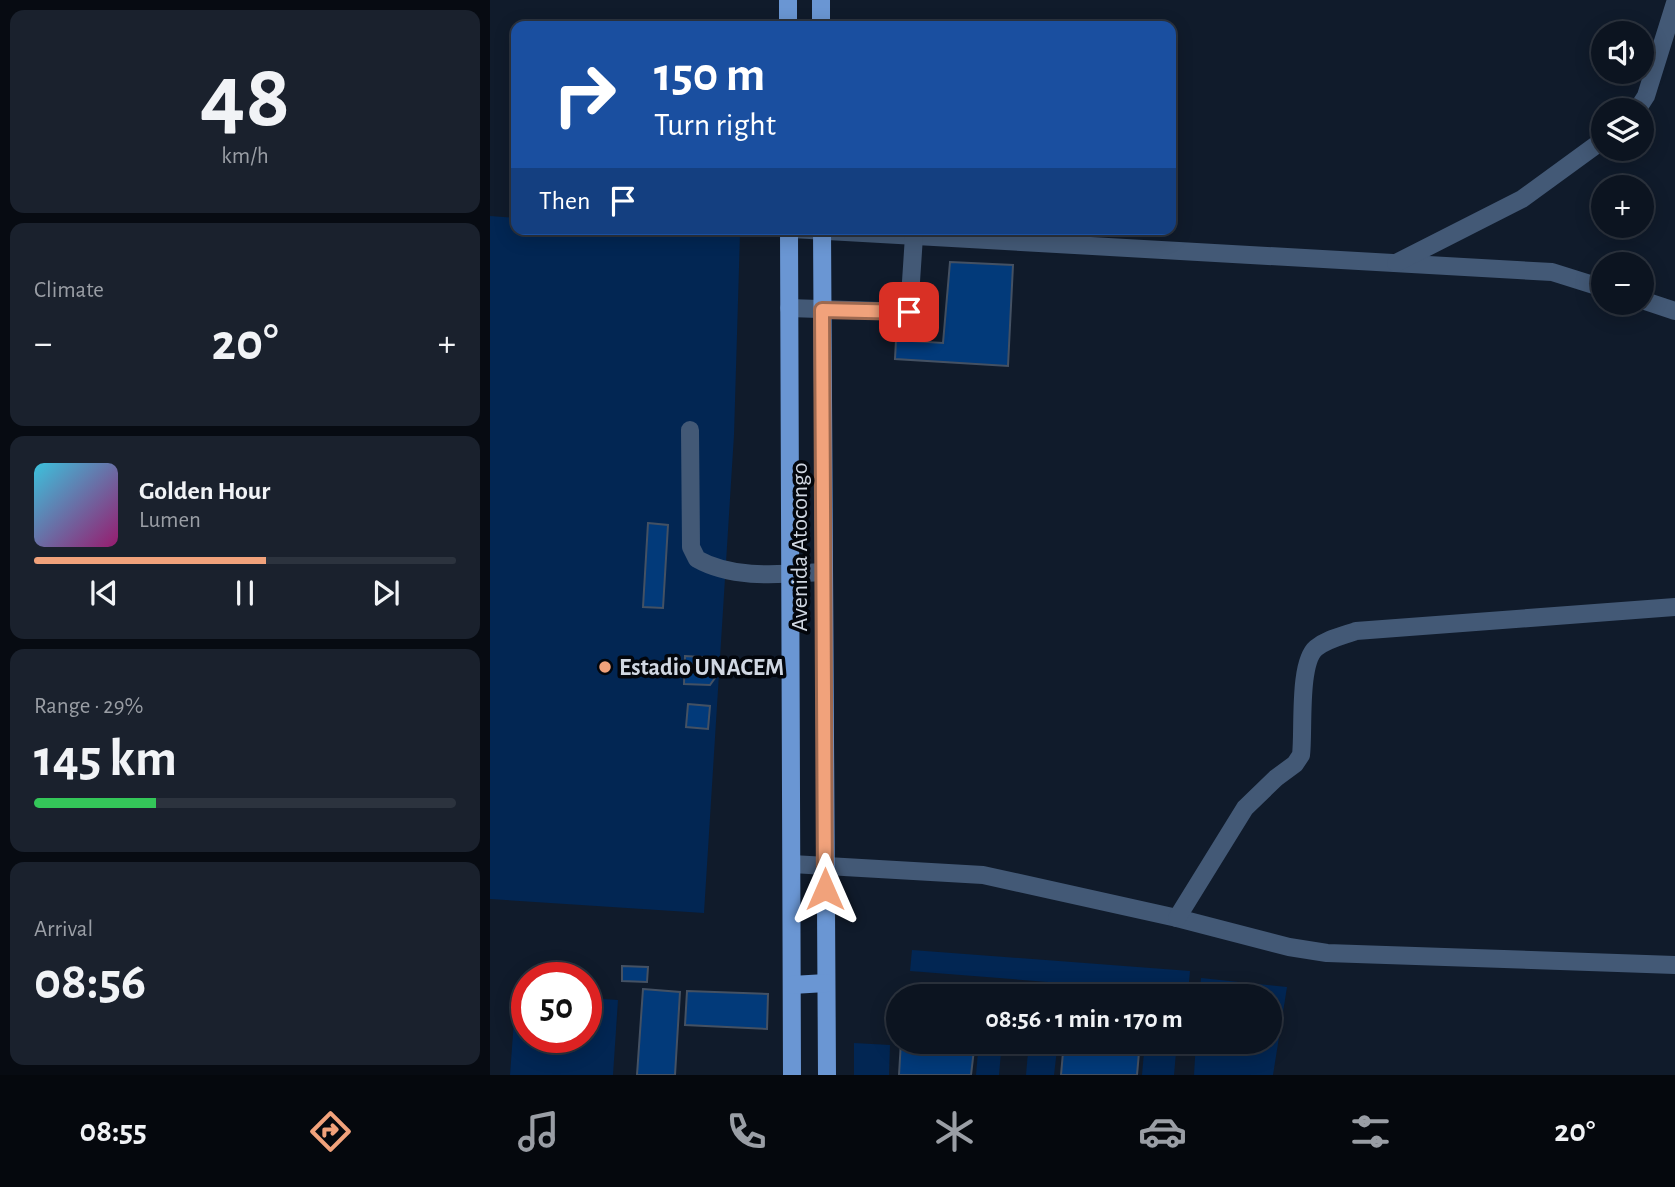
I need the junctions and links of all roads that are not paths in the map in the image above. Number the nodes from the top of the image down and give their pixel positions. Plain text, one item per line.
1 (788, 0) edge
2 (821, 0) edge
3 (1675, 3) edge
4 (788, 21) edge
5 (821, 21) edge
6 (1645, 98) edge
7 (1591, 149) edge
8 (790, 235) edge
9 (822, 235) edge
10 (899, 235) edge
11 (914, 236) junction
12 (1396, 263) junction
13 (1591, 284) edge
14 (1654, 304) edge
15 (789, 308) junction
16 (822, 310) junction
17 (1675, 311) edge
18 (690, 430) dead end
19 (824, 572) junction
20 (791, 574) junction
21 (1675, 607) edge
22 (792, 810) junction
23 (825, 810) junction
24 (792, 864) junction
25 (825, 865) junction
26 (1177, 918) junction
27 (1675, 965) edge
28 (826, 983) junction
29 (792, 985) junction
30 (792, 1075) edge
31 (827, 1075) edge

1 - 4 main road
2 - 5 main road
3 - 6 lane
7 - 12 lane
8 - 15 main road, Avenida Atocongo
9 - 16 main road, Avenida Atocongo
10 - 11 lane
11 - 12 lane
11 - 16 lane
12 - 13 lane
14 - 17 lane
15 - 16 lane
15 - 20 main road, Avenida Atocongo
16 - 19 main road, Avenida Atocongo
18 - 20 lane
19 - 20 lane
19 - 23 main road, Avenida Atocongo
20 - 22 main road, Avenida Atocongo
21 - 26 lane
22 - 23 main road
22 - 24 main road, Avenida Atocongo
23 - 25 main road, Avenida Atocongo
24 - 25 lane
24 - 29 main road, Avenida Atocongo
25 - 26 lane
25 - 28 main road, Avenida Atocongo
26 - 27 lane
28 - 29 main road
28 - 31 main road, Avenida Atocongo
29 - 30 main road, Avenida Atocongo

